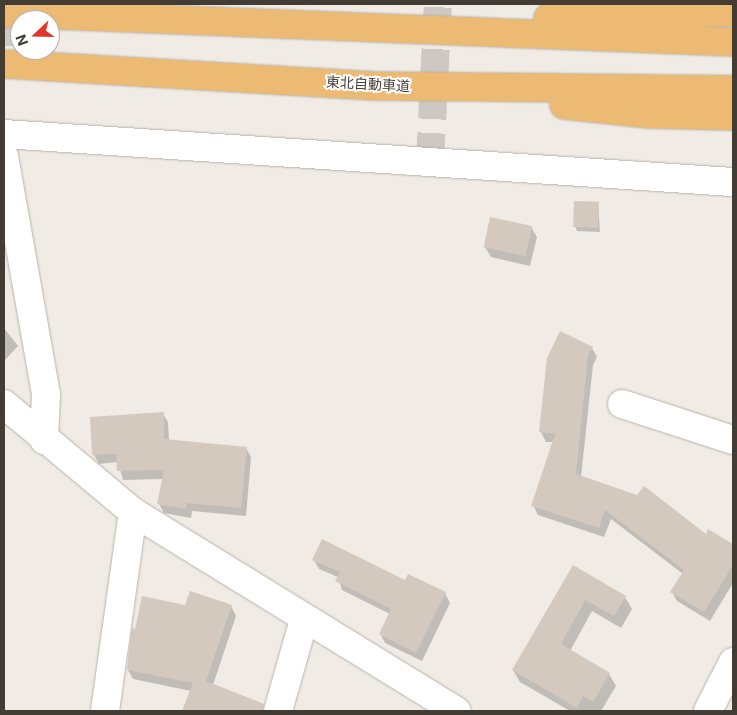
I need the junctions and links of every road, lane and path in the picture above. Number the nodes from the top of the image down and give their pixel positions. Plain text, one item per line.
1 (733, 12) edge
2 (4, 14) edge
3 (319, 26) junction
4 (733, 42) edge
5 (4, 64) edge
6 (378, 86) junction
7 (733, 90) edge
8 (733, 116) edge
9 (4, 134) edge
10 (4, 156) edge
11 (733, 182) edge
12 (4, 404) edge
13 (622, 404) dead end
14 (44, 440) junction
15 (733, 440) edge
16 (133, 512) junction
17 (304, 620) junction
18 (733, 662) edge
19 (106, 711) edge
20 (278, 711) edge
21 (457, 711) edge
22 (708, 711) edge

1 - 3 highway
2 - 3 highway
3 - 4 highway
5 - 6 highway, 東北自動車道
6 - 7 highway, 東北自動車道
6 - 8 highway
9 - 11 street
10 - 14 street
12 - 14 street
13 - 15 street
14 - 16 street
16 - 17 street
16 - 19 street
17 - 20 street
17 - 21 street
18 - 22 street

